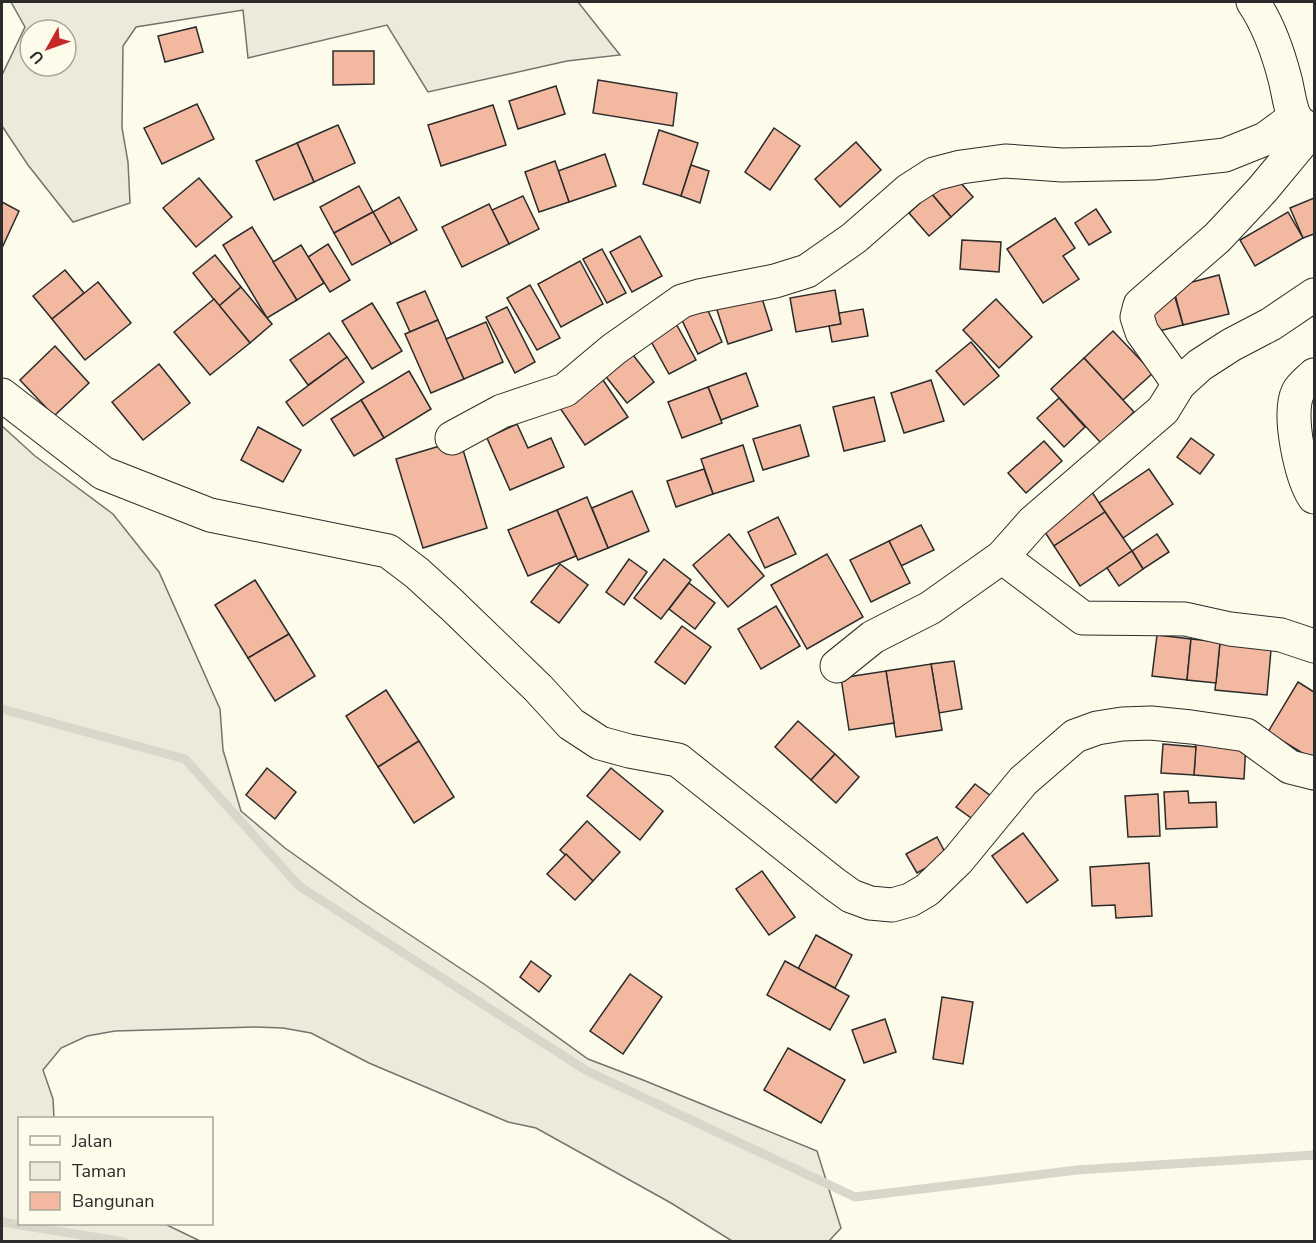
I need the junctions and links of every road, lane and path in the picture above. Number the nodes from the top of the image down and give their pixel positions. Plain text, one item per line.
1 (1252, 2) edge
2 (1307, 126) edge
3 (1314, 295) edge
4 (1314, 375) edge
5 (1179, 384) junction
6 (2, 395) edge
7 (452, 438) dead end
8 (1314, 497) edge
9 (1002, 558) junction
10 (1314, 646) edge
11 (837, 666) dead end
12 (1314, 772) edge

1 - 2 street
2 - 5 street
2 - 7 street
3 - 5 street
4 - 8 street
5 - 9 street
6 - 12 street
9 - 10 street
9 - 11 street

